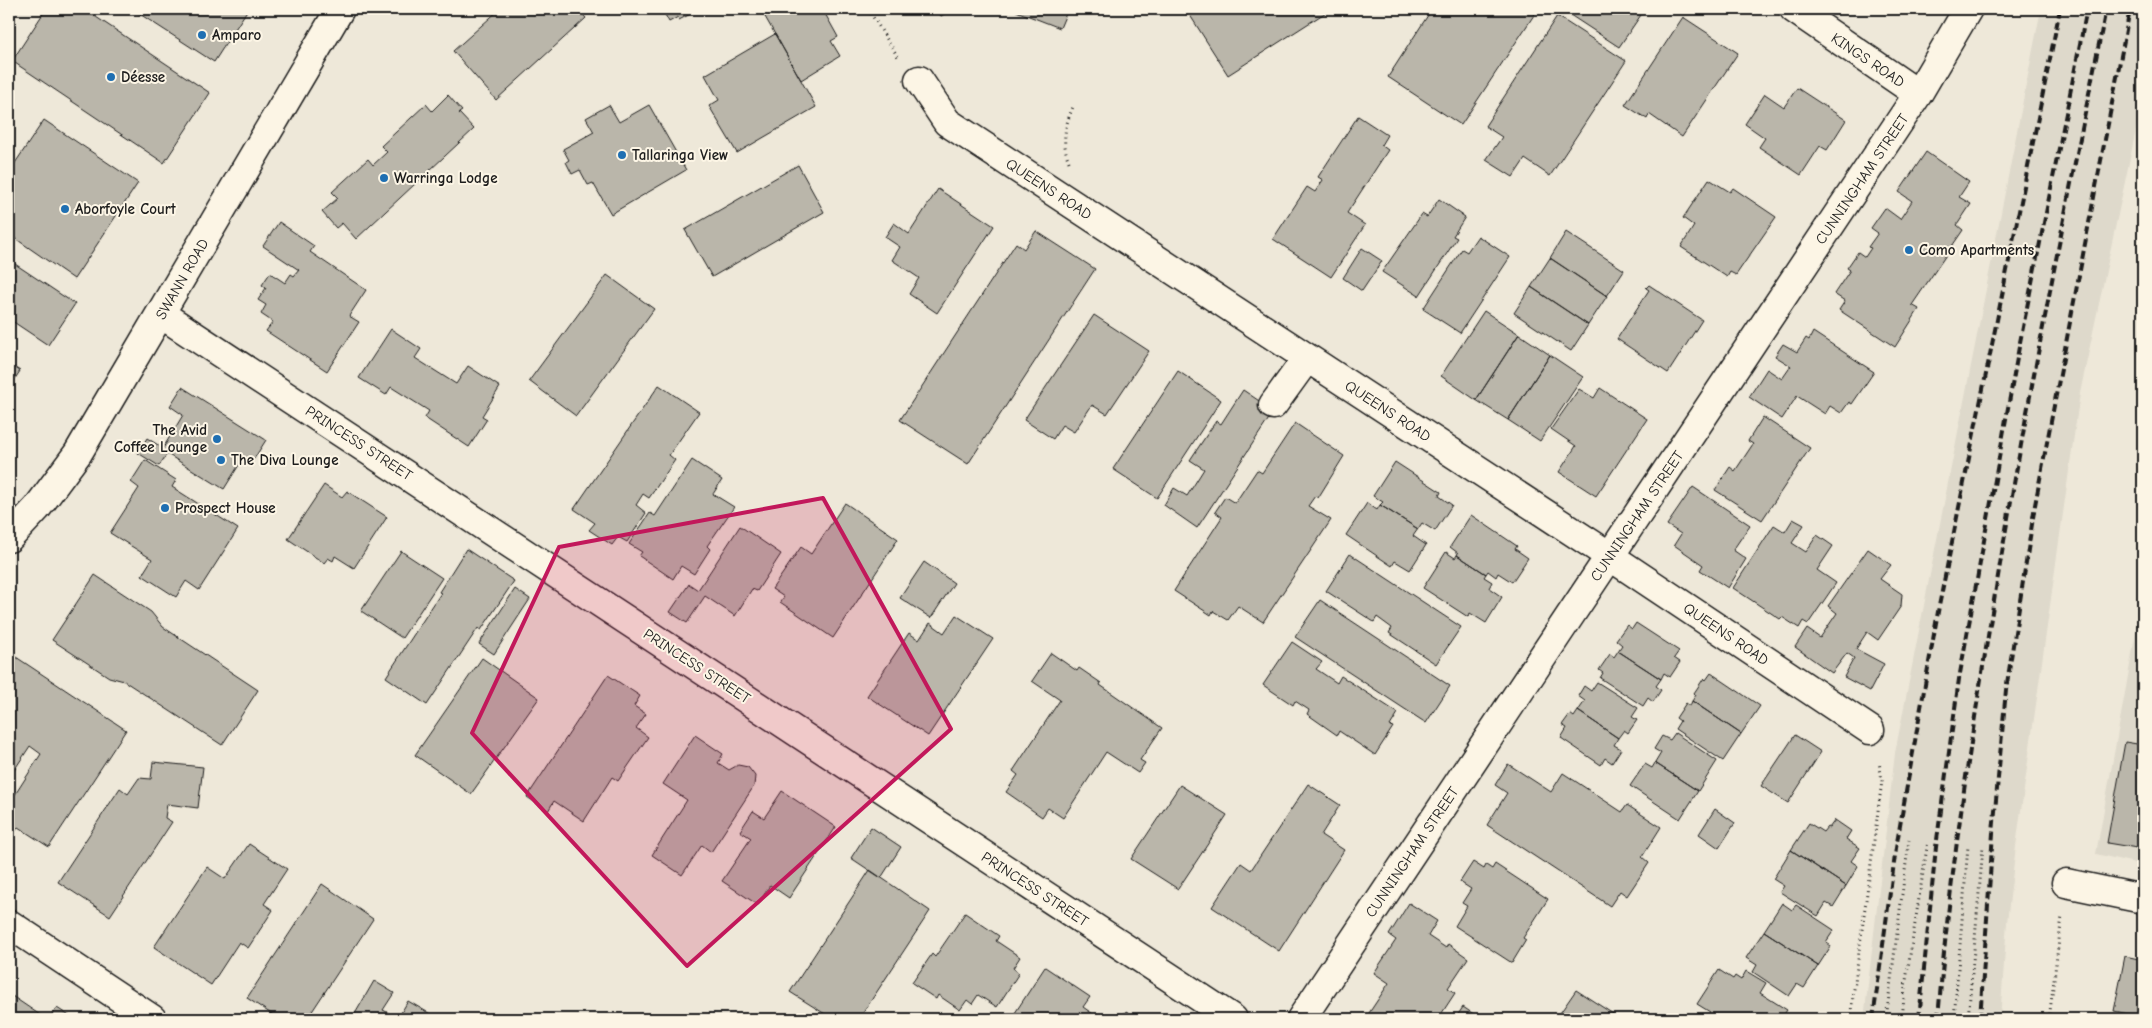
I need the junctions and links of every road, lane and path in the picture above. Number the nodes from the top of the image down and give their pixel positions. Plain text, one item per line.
1 (340, 9) edge
2 (868, 9) edge
3 (1794, 9) edge
4 (1968, 9) edge
5 (894, 53) dead end
6 (919, 80) dead end
7 (1918, 94) junction
8 (1074, 105) dead end
9 (1071, 166) dead end
10 (161, 314) junction
11 (1307, 358) junction
12 (1273, 405) dead end
13 (9, 538) edge
14 (1610, 557) junction
15 (1870, 730) joint
16 (1909, 840) dead end
17 (1928, 841) dead end
18 (1968, 846) dead end
19 (1983, 847) dead end
20 (2066, 884) dead end
21 (2143, 899) edge
22 (2063, 913) dead end
23 (9, 924) edge
24 (152, 1019) edge
25 (1232, 1019) edge
26 (1301, 1019) edge
27 (1850, 1019) edge
28 (1886, 1019) edge
29 (1902, 1019) edge
30 (1954, 1019) edge
31 (1968, 1019) edge
32 (2049, 1019) edge

1 - 10 street, SWANN ROAD
2 - 5 path
3 - 7 street, KINGS ROAD
4 - 7 street, CUNNINGHAM STREET
6 - 11 street, QUEENS ROAD
7 - 14 street, CUNNINGHAM STREET
8 - 9 path
10 - 13 street, SWANN ROAD
10 - 25 street, PRINCESS STREET
11 - 12 street
11 - 14 street, QUEENS ROAD
14 - 15 street, QUEENS ROAD
14 - 26 street, CUNNINGHAM STREET
15 - 27 path
16 - 28 path
17 - 29 path
18 - 30 path
19 - 31 path
20 - 21 street
22 - 32 path
23 - 24 street

